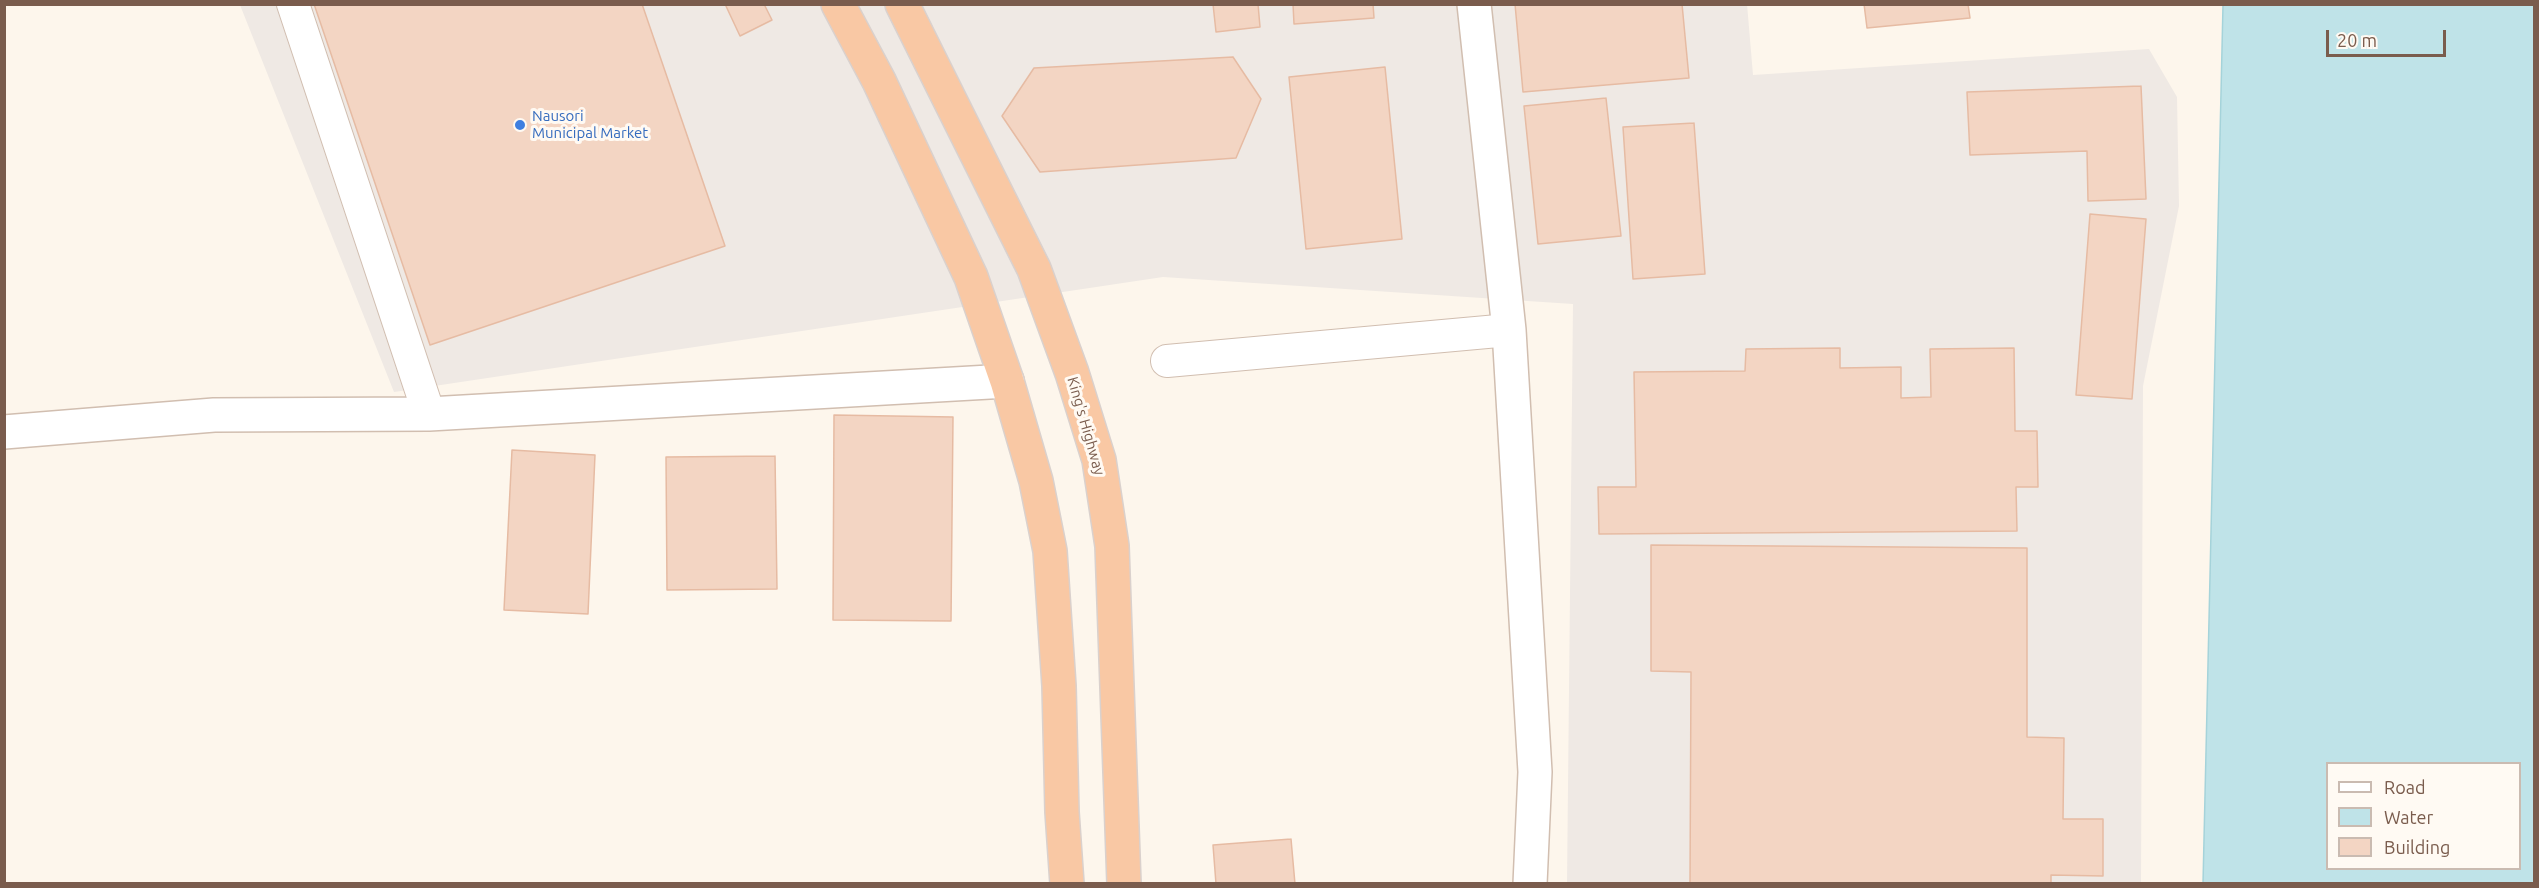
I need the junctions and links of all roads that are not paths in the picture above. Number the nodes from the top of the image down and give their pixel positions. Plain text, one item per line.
1 (293, 4) edge
2 (838, 4) edge
3 (902, 4) edge
4 (1474, 4) edge
5 (1509, 330) junction
6 (1167, 361) dead end
7 (1007, 381) junction
8 (429, 414) junction
9 (4, 432) edge
10 (1067, 884) edge
11 (1124, 884) edge
12 (1530, 884) edge

1 - 8 street
2 - 7 highway
3 - 11 highway, King's Highway
4 - 5 street
5 - 6 street
5 - 12 street
7 - 8 street
7 - 10 highway
8 - 9 street

